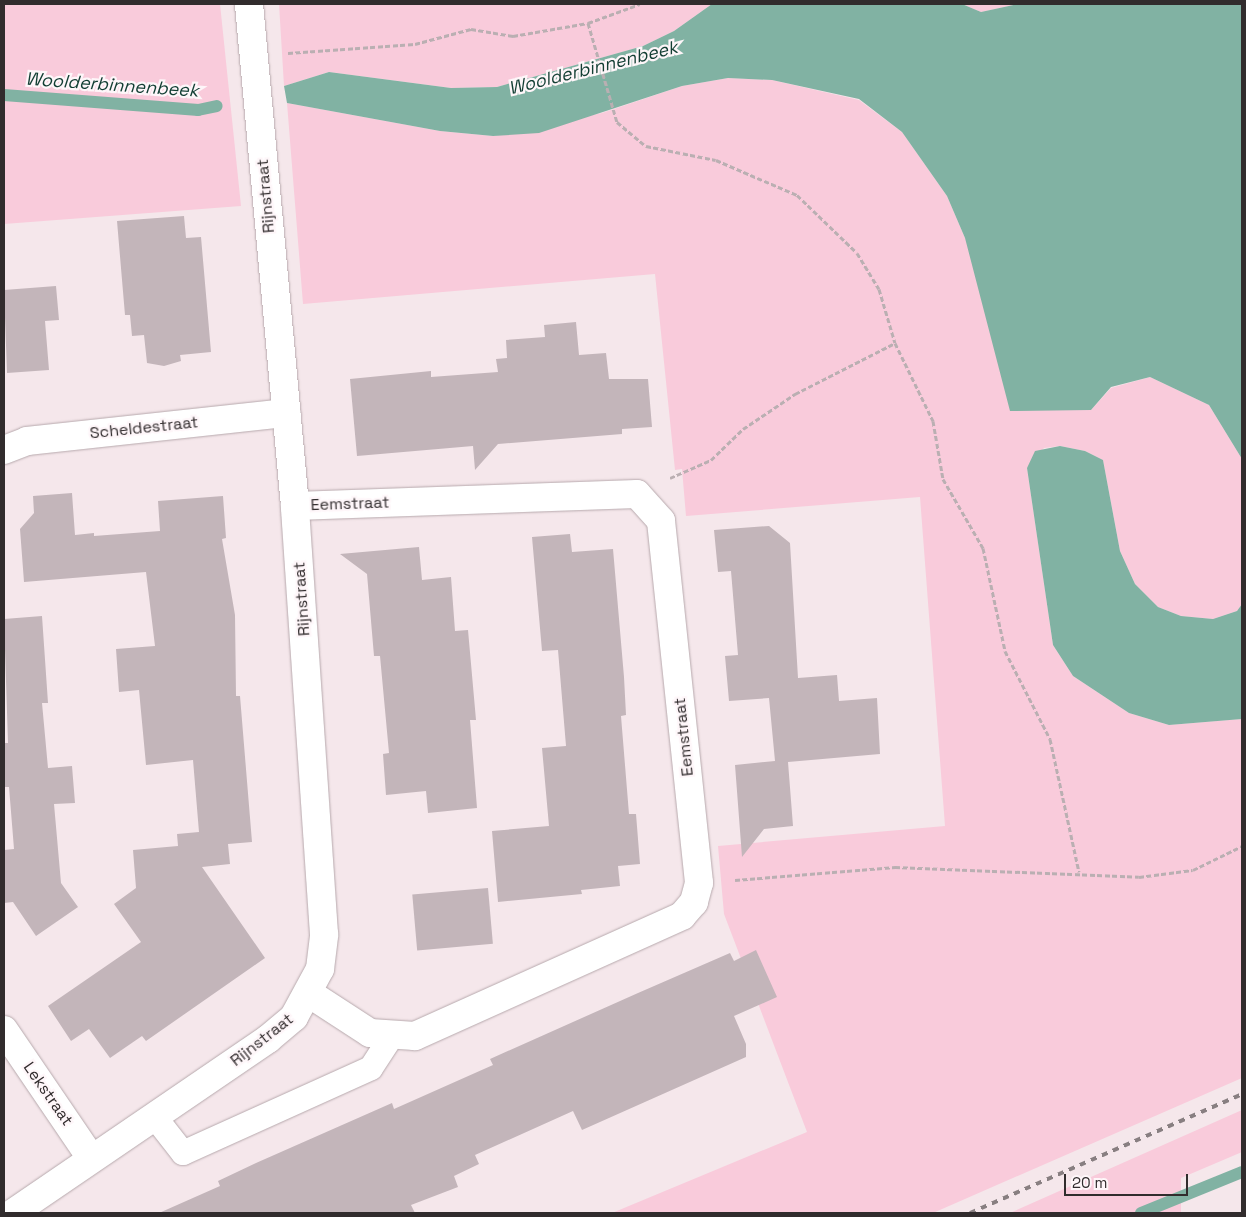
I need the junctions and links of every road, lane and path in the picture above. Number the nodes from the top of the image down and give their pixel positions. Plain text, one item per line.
1 (249, 4) edge
2 (640, 4) edge
3 (588, 23) junction
4 (254, 54) junction
5 (895, 344) junction
6 (286, 413) junction
7 (4, 450) edge
8 (637, 494) junction
9 (295, 506) junction
10 (1242, 846) edge
11 (1079, 872) junction
12 (699, 883) junction
13 (310, 994) junction
14 (4, 1030) edge
15 (392, 1036) junction
16 (154, 1116) junction
17 (92, 1158) junction
18 (13, 1213) edge

1 - 4 street, Rijnstraat
2 - 3 path
3 - 4 path
3 - 5 path
4 - 6 street, Rijnstraat
5 - 8 path
5 - 11 path
6 - 7 street, Scheldestraat
6 - 9 street, Rijnstraat
8 - 9 street, Eemstraat
8 - 12 street, Eemstraat
9 - 13 street, Rijnstraat
10 - 11 path
11 - 12 path
12 - 15 street, Eemstraat
13 - 15 street, Eemstraat
13 - 16 street, Rijnstraat
14 - 17 street, Lekstraat
15 - 16 lane
16 - 17 street, Rijnstraat
17 - 18 street, Rijnstraat

